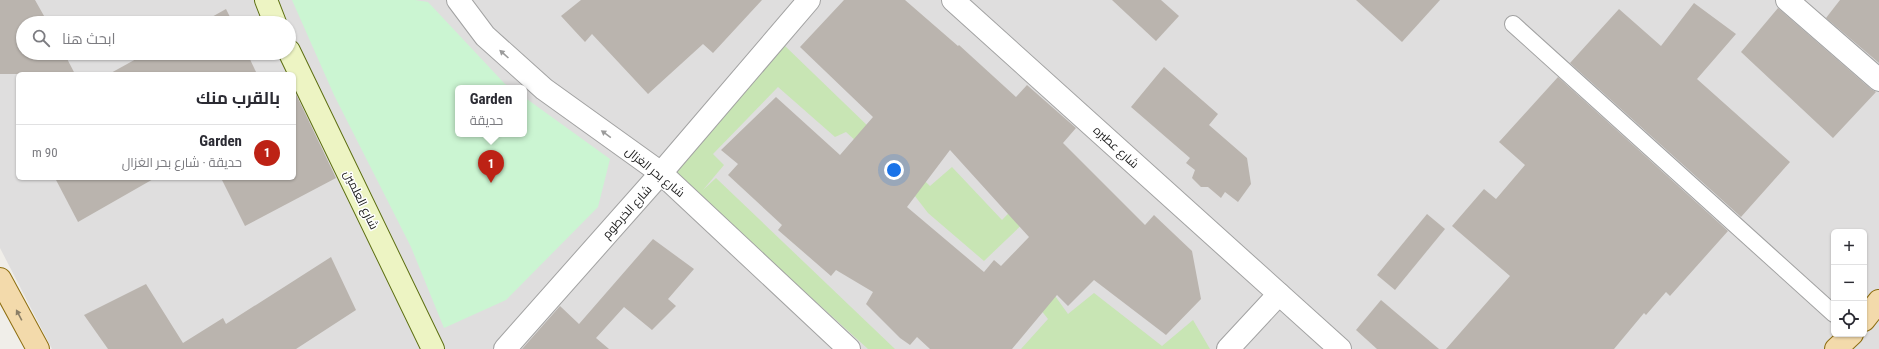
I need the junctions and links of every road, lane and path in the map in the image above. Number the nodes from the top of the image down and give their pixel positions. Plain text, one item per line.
1 (266, 0) edge
2 (458, 0) edge
3 (809, 0) edge
4 (953, 0) edge
5 (1787, 0) edge
6 (272, 16) edge
7 (1513, 24) dead end
8 (293, 60) edge
9 (1879, 80) edge
10 (661, 173) junction
11 (0, 279) edge
12 (1278, 294) junction
13 (1879, 301) edge
14 (1831, 311) edge
15 (1867, 316) edge
16 (1849, 337) edge
17 (38, 349) edge
18 (433, 349) edge
19 (505, 349) edge
20 (849, 349) edge
21 (1228, 349) edge
22 (1340, 349) edge
23 (1836, 349) edge

1 - 6 street
10 -> 2 street, شارع بحر الغزال
3 - 10 street, شارع الخرطوم
4 - 12 street, شارع عطبره
5 - 9 street
7 - 14 lane
8 - 18 street, شارع العلمين
10 - 19 street, شارع الخرطوم
10 - 20 street, شارع بحر الغزال
17 -> 11 main road
12 - 21 street
12 - 22 street, شارع عطبره
13 - 15 main road
16 - 23 main road

